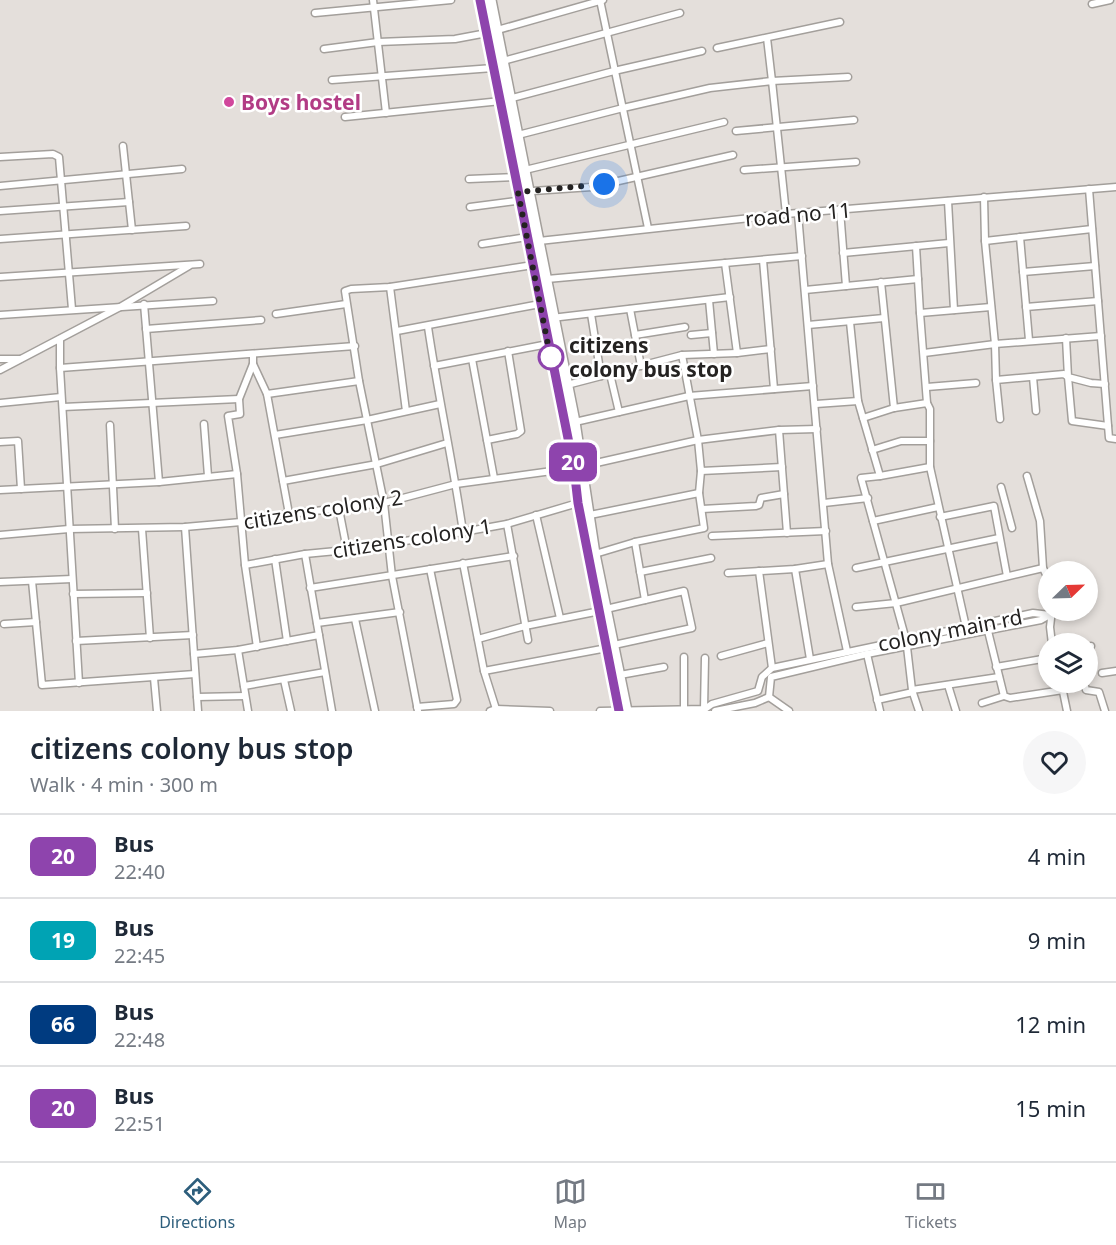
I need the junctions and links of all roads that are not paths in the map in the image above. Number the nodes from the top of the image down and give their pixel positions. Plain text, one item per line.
1 (373, 0) edge
2 (452, 0) edge
3 (480, 0) edge
4 (491, 0) edge
5 (601, 0) edge
6 (1110, 0) edge
7 (1092, 4) dead end
8 (374, 9) junction
9 (315, 13) dead end
10 (680, 14) dead end
11 (840, 22) dead end
12 (492, 31) junction
13 (605, 33) junction
14 (766, 38) junction
15 (378, 42) junction
16 (717, 48) dead end
17 (324, 50) dead end
18 (702, 51) dead end
19 (503, 61) junction
20 (493, 68) junction
21 (614, 71) junction
22 (382, 76) junction
23 (849, 77) dead end
24 (332, 80) dead end
25 (772, 81) junction
26 (511, 98) junction
27 (501, 100) junction
28 (623, 108) junction
29 (386, 113) junction
30 (345, 117) dead end
31 (854, 120) dead end
32 (724, 122) dead end
33 (777, 126) junction
34 (736, 131) dead end
35 (518, 135) junction
36 (631, 144) junction
37 (123, 146) dead end
38 (733, 156) dead end
39 (0, 157) edge
40 (856, 162) dead end
41 (780, 167) junction
42 (182, 169) dead end
43 (525, 170) junction
44 (744, 170) dead end
45 (125, 175) junction
46 (515, 177) junction
47 (637, 177) junction
48 (469, 179) dead end
49 (61, 181) junction
50 (0, 186) edge
51 (1116, 187) edge
52 (1089, 189) junction
53 (530, 195) junction
54 (518, 196) junction
55 (984, 197) junction
56 (948, 201) junction
57 (129, 202) junction
58 (62, 207) junction
59 (470, 207) dead end
60 (840, 210) junction
61 (0, 211) edge
62 (786, 214) junction
63 (798, 214) junction
64 (186, 226) dead end
65 (648, 228) junction
66 (1092, 229) junction
67 (132, 230) junction
68 (66, 235) junction
69 (527, 237) junction
70 (1020, 237) junction
71 (0, 239) edge
72 (539, 241) junction
73 (985, 241) junction
74 (949, 243) junction
75 (482, 244) dead end
76 (916, 246) junction
77 (843, 253) junction
78 (802, 256) junction
79 (763, 260) junction
80 (725, 263) junction
81 (200, 264) dead end
82 (189, 266) junction
83 (533, 266) junction
84 (1095, 266) junction
85 (69, 272) junction
86 (1023, 272) junction
87 (0, 277) edge
88 (547, 279) junction
89 (918, 279) junction
90 (881, 282) junction
91 (846, 286) junction
92 (390, 287) junction
93 (805, 290) junction
94 (730, 297) junction
95 (709, 300) junction
96 (213, 301) dead end
97 (1098, 301) junction
98 (346, 303) junction
99 (144, 304) junction
100 (540, 304) junction
101 (120, 307) junction
102 (991, 307) junction
103 (1026, 307) junction
104 (72, 309) junction
105 (630, 309) junction
106 (954, 310) junction
107 (920, 313) junction
108 (276, 314) dead end
109 (591, 314) junction
110 (0, 315) edge
111 (554, 318) junction
112 (884, 318) junction
113 (543, 319) junction
114 (261, 320) dead end
115 (850, 322) junction
116 (808, 325) junction
117 (428, 327) junction
118 (685, 327) dead end
119 (146, 329) junction
120 (397, 332) junction
121 (712, 333) junction
122 (635, 335) junction
123 (691, 335) dead end
124 (1101, 336) junction
125 (1066, 338) junction
126 (60, 339) junction
127 (1029, 340) junction
128 (548, 344) junction
129 (995, 344) junction
130 (355, 346) junction
131 (771, 349) junction
132 (508, 351) junction
133 (737, 352) junction
134 (924, 353) junction
135 (253, 354) junction
136 (714, 354) junction
137 (682, 356) junction
138 (0, 359) edge
139 (20, 359) junction
140 (472, 359) junction
141 (149, 362) junction
142 (253, 364) junction
143 (434, 366) junction
144 (641, 366) junction
145 (60, 368) junction
146 (0, 370) edge
147 (610, 374) junction
148 (601, 376) junction
149 (1068, 376) junction
150 (1033, 377) junction
151 (996, 380) junction
152 (359, 381) junction
153 (976, 382) dead end
154 (1105, 384) junction
155 (567, 385) junction
156 (813, 386) junction
157 (927, 387) junction
158 (774, 389) junction
159 (267, 394) junction
160 (689, 396) junction
161 (61, 397) junction
162 (239, 399) junction
163 (858, 401) junction
164 (0, 403) edge
165 (152, 403) junction
166 (927, 403) junction
167 (440, 404) junction
168 (816, 404) junction
169 (63, 407) junction
170 (894, 408) junction
171 (406, 411) junction
172 (1036, 411) dead end
173 (619, 412) junction
174 (863, 418) junction
175 (1000, 419) dead end
176 (367, 420) junction
177 (575, 422) junction
178 (204, 424) dead end
179 (110, 425) dead end
180 (1108, 426) junction
181 (817, 429) junction
182 (779, 430) junction
183 (275, 435) junction
184 (1116, 439) edge
185 (487, 440) junction
186 (698, 440) junction
187 (930, 441) junction
188 (0, 442) edge
189 (447, 443) junction
190 (872, 450) junction
191 (377, 464) junction
192 (579, 466) junction
193 (782, 467) junction
194 (930, 467) junction
195 (701, 471) junction
196 (237, 474) junction
197 (208, 476) junction
198 (880, 476) junction
199 (1027, 476) dead end
200 (494, 478) junction
201 (283, 481) junction
202 (159, 482) junction
203 (114, 484) junction
204 (456, 484) junction
205 (67, 485) junction
206 (1001, 487) dead end
207 (21, 489) junction
208 (0, 490) edge
209 (699, 493) junction
210 (784, 494) junction
211 (868, 498) junction
212 (384, 503) junction
213 (578, 503) junction
214 (824, 503) junction
215 (1005, 504) junction
216 (994, 506) junction
217 (938, 507) junction
218 (339, 509) junction
219 (702, 509) junction
220 (289, 514) junction
221 (590, 515) junction
222 (536, 516) junction
223 (940, 517) junction
224 (873, 520) junction
225 (241, 522) junction
226 (507, 524) junction
227 (185, 527) junction
228 (1012, 528) dead end
229 (69, 529) junction
230 (114, 529) junction
231 (142, 529) junction
232 (826, 531) junction
233 (463, 532) junction
234 (787, 533) junction
235 (0, 535) edge
236 (711, 536) dead end
237 (999, 538) junction
238 (635, 542) junction
239 (390, 544) junction
240 (948, 549) junction
241 (347, 550) junction
242 (305, 554) junction
243 (595, 554) junction
244 (514, 556) junction
245 (711, 558) dead end
246 (275, 559) junction
247 (1043, 561) edge
248 (885, 562) junction
249 (463, 563) junction
250 (828, 564) junction
251 (245, 565) junction
252 (856, 568) dead end
253 (430, 569) junction
254 (795, 569) junction
255 (1038, 569) edge
256 (759, 571) junction
257 (640, 572) junction
258 (728, 573) dead end
259 (392, 576) junction
260 (1008, 576) junction
261 (72, 579) junction
262 (32, 581) junction
263 (0, 582) edge
264 (310, 588) junction
265 (956, 588) junction
266 (147, 593) junction
267 (73, 594) junction
268 (645, 600) junction
269 (896, 603) junction
270 (856, 607) dead end
271 (603, 610) junction
272 (400, 612) junction
273 (560, 618) junction
274 (355, 619) junction
275 (1038, 620) edge
276 (36, 622) junction
277 (317, 623) junction
278 (4, 624) dead end
279 (525, 626) junction
280 (987, 626) junction
281 (966, 627) junction
282 (193, 635) junction
283 (319, 635) junction
284 (150, 638) junction
285 (478, 639) junction
286 (528, 639) dead end
287 (76, 641) junction
288 (287, 641) junction
289 (768, 643) junction
290 (910, 643) junction
291 (256, 647) junction
292 (611, 647) junction
293 (238, 650) junction
294 (847, 651) junction
295 (194, 654) junction
296 (867, 654) junction
297 (721, 656) dead end
298 (684, 657) dead end
299 (819, 657) junction
300 (705, 658) dead end
301 (810, 659) junction
302 (1038, 660) edge
303 (820, 666) junction
304 (664, 667) dead end
305 (996, 667) junction
306 (772, 668) junction
307 (1116, 670) edge
308 (484, 671) junction
309 (325, 672) junction
310 (1102, 673) dead end
311 (195, 674) junction
312 (620, 675) junction
313 (999, 677) junction
314 (154, 678) junction
315 (284, 680) junction
316 (79, 683) junction
317 (948, 685) junction
318 (244, 686) junction
319 (759, 691) junction
320 (912, 691) junction
321 (1098, 692) edge
322 (1042, 693) edge
323 (1063, 693) edge
324 (245, 696) junction
325 (1004, 696) junction
326 (197, 697) junction
327 (767, 698) junction
328 (877, 700) junction
329 (982, 703) dead end
330 (417, 709) edge
331 (705, 709) junction
332 (779, 709) edge
333 (493, 710) edge
334 (623, 710) edge
335 (684, 710) edge
336 (692, 710) edge
337 (157, 711) edge
338 (198, 711) edge
339 (248, 711) edge
340 (291, 711) edge
341 (332, 711) edge
342 (375, 711) edge
343 (550, 711) edge
344 (600, 711) edge
345 (714, 711) edge
346 (789, 711) edge
347 (880, 711) edge
348 (919, 711) edge
349 (956, 711) edge
350 (1067, 711) edge
351 (1105, 711) edge

1 - 8 street
2 - 8 street
3 - 12 street
4 - 12 street
5 - 12 street
5 - 13 street
6 - 7 street
8 - 9 street
8 - 15 street
10 - 13 street
11 - 14 street
12 - 15 street
12 - 19 street
12 - 20 street
13 - 19 street
13 - 21 street
14 - 16 street
14 - 25 street
15 - 17 street
15 - 22 street
18 - 21 street
19 - 26 street
20 - 22 street
20 - 27 street
21 - 26 street
21 - 28 street
22 - 24 street
22 - 29 street
23 - 25 street
25 - 28 street
25 - 33 street
26 - 27 street
26 - 35 street
27 - 29 street
27 - 46 street
28 - 35 street
28 - 36 street
29 - 30 street
31 - 33 street
32 - 36 street
33 - 34 street
33 - 41 street
35 - 43 street
36 - 43 street
36 - 47 street
37 - 45 street
38 - 47 street
39 - 49 street
40 - 41 street
41 - 44 street
41 - 62 street
42 - 45 street
43 - 53 street
45 - 49 street
45 - 57 street
46 - 48 street
46 - 54 street
47 - 53 street
47 - 65 street
49 - 50 street
49 - 58 street
51 - 52 street, road no 11
52 - 55 street, road no 11
52 - 66 street
53 - 54 street
53 - 72 street
54 - 59 street
54 - 69 street
55 - 56 street, road no 11
55 - 73 street
56 - 60 street, road no 11
56 - 74 street
57 - 58 street
57 - 67 street
58 - 61 street
58 - 68 street
60 - 63 street, road no 11
60 - 77 street
62 - 63 street, road no 11
62 - 65 street, road no 11
63 - 78 street
64 - 67 street
65 - 72 street, road no 11
66 - 70 street
66 - 84 street
67 - 68 street
68 - 71 street
68 - 85 street
69 - 72 street, road no 11
69 - 75 street, road no 11
69 - 83 street
70 - 73 street
70 - 86 street
72 - 88 street
73 - 102 street
74 - 76 street
74 - 106 street
76 - 77 street
76 - 89 street
77 - 91 street
78 - 79 street
78 - 93 street
79 - 80 street
79 - 131 street
80 - 88 street
80 - 94 street
81 - 82 street
82 - 85 street
82 - 101 street
83 - 92 street
83 - 100 street
84 - 86 street
84 - 97 street
85 - 87 street
85 - 104 street
86 - 103 street
88 - 111 street
89 - 90 street
89 - 107 street
90 - 91 street
90 - 112 street
91 - 93 street
92 - 98 street
92 - 120 street
93 - 116 street
94 - 95 street
94 - 133 street
95 - 105 street
95 - 121 street
96 - 99 street
97 - 103 street
97 - 124 street
98 - 108 street
98 - 130 street
99 - 101 street
99 - 119 street
100 - 113 street
100 - 117 street
101 - 104 street
101 - 126 street
102 - 106 street
102 - 129 street
103 - 127 street
104 - 110 street
105 - 109 street
105 - 122 street
106 - 107 street
107 - 134 street
109 - 111 street
109 - 148 street
111 - 113 street
111 - 155 street
112 - 115 street
112 - 170 street
113 - 128 street
114 - 119 street
115 - 116 street
115 - 163 street
116 - 156 street
117 - 120 street
117 - 143 street
118 - 122 street
119 - 141 street
120 - 171 street
121 - 123 street
121 - 136 street
122 - 144 street
124 - 125 street
124 - 154 street
125 - 127 street
125 - 149 street
126 - 139 street
126 - 145 street
127 - 129 street
128 - 132 street
128 - 192 street
129 - 134 street
129 - 151 street
130 - 135 street
130 - 152 street
131 - 133 street
131 - 158 street
132 - 140 street
132 - 185 street
133 - 136 street
134 - 157 street
135 - 141 street
135 - 142 street
136 - 137 street
137 - 144 street
137 - 160 street
138 - 139 street
139 - 146 street
140 - 143 street
140 - 185 street
141 - 145 street
141 - 165 street
142 - 159 street
142 - 162 street
143 - 167 street
144 - 147 street
145 - 161 street
147 - 148 street
147 - 173 street
148 - 155 street
149 - 150 street
149 - 154 street
149 - 180 street
150 - 151 street
150 - 172 street
151 - 175 street
152 - 159 street
152 - 176 street
153 - 157 street
154 - 180 street
155 - 177 street
156 - 158 street
156 - 168 street
157 - 166 street
158 - 160 street
159 - 183 street
160 - 173 street
160 - 186 street
161 - 164 street
161 - 169 street
162 - 165 street
162 - 196 street
163 - 168 street
163 - 174 street
165 - 169 street
165 - 202 street
166 - 170 street
166 - 187 street
167 - 171 street
167 - 189 street
168 - 181 street
169 - 205 street
170 - 174 street
171 - 176 street
173 - 177 street
174 - 190 street
176 - 183 street
176 - 191 street
177 - 192 street
178 - 197 street
179 - 203 street
180 - 184 street
181 - 182 street, citizens colony 2
181 - 214 street
182 - 186 street, citizens colony 2
182 - 193 street
183 - 201 street
185 - 200 street
186 - 192 street, citizens colony 2
186 - 195 street
187 - 190 street
187 - 194 street
188 - 207 street
189 - 191 street
189 - 204 street
190 - 198 street
191 - 201 street
191 - 212 street
192 - 200 street, citizens colony 2
192 - 213 street
192 - 221 street
193 - 195 street
193 - 210 street
194 - 198 street
194 - 217 street
195 - 209 street
196 - 197 street
196 - 225 street
197 - 202 street
198 - 211 street
199 - 247 street
200 - 204 street, citizens colony 2
201 - 220 street
202 - 203 street
203 - 205 street
203 - 230 street
204 - 212 street, citizens colony 2
204 - 233 street
205 - 207 street
205 - 229 street
206 - 215 street
207 - 208 street
209 - 219 street
209 - 221 street
210 - 219 street
210 - 234 street
211 - 214 street
211 - 224 street
212 - 218 street, citizens colony 2
212 - 239 street
213 - 222 street, citizens colony 1
213 - 271 street
214 - 232 street
215 - 216 street
215 - 228 street
216 - 223 street
216 - 237 street
217 - 223 street
217 - 224 street
218 - 220 street, citizens colony 2
218 - 241 street
219 - 238 street
220 - 225 street, citizens colony 2
221 - 243 street
222 - 226 street, citizens colony 1
222 - 273 street
223 - 240 street
224 - 248 street
225 - 227 street, citizens colony 2
225 - 251 street
226 - 233 street, citizens colony 1
226 - 244 street
227 - 231 street, citizens colony 2
227 - 282 street
229 - 230 street, citizens colony 2
229 - 235 street, citizens colony 2
229 - 261 street
230 - 231 street, citizens colony 2
231 - 266 street
232 - 234 street
232 - 250 street
233 - 239 street, citizens colony 1
234 - 236 street
237 - 240 street
237 - 260 street
238 - 243 street
238 - 257 street
239 - 241 street, citizens colony 1
239 - 259 street
240 - 248 street
240 - 265 street
241 - 242 street, citizens colony 1
242 - 246 street, citizens colony 1
242 - 264 street
243 - 271 street
244 - 249 street
244 - 279 street
245 - 257 street
246 - 251 street, citizens colony 1
246 - 288 street
248 - 252 street
248 - 269 street
249 - 253 street
249 - 285 street
250 - 254 street
250 - 294 street
251 - 291 street
253 - 259 street
253 - 330 street
254 - 256 street
254 - 301 street
255 - 260 street
256 - 258 street
256 - 289 street
257 - 268 street
259 - 264 street
259 - 272 street
260 - 265 street
261 - 262 street
261 - 267 street
262 - 263 street
262 - 276 street
264 - 277 street
265 - 269 street
265 - 281 street
266 - 267 street
266 - 284 street
267 - 287 street
268 - 271 street
268 - 292 street
269 - 270 street
269 - 290 street
271 - 273 street
271 - 292 street
272 - 274 street
272 - 330 street
273 - 279 street
274 - 277 street
274 - 342 street
275 - 280 street, colony main rd
276 - 278 street
276 - 316 street
277 - 283 street
279 - 285 street
279 - 286 street
280 - 281 street, colony main rd
280 - 290 street, colony main rd
280 - 305 street
281 - 290 street, colony main rd
282 - 284 street
282 - 295 street
283 - 288 street
283 - 309 street
284 - 287 street
285 - 308 street
287 - 316 street
288 - 291 street
289 - 297 street
289 - 306 street
290 - 294 street, colony main rd
290 - 296 street, colony main rd
290 - 320 street
291 - 293 street
292 - 308 street
292 - 312 street
292 - 334 street
293 - 295 street
293 - 318 street
294 - 299 street, colony main rd
295 - 311 street
296 - 303 street, colony main rd
296 - 328 street
298 - 335 street
299 - 301 street, colony main rd
299 - 303 street
300 - 331 street
301 - 306 street, colony main rd
302 - 305 street
303 - 327 street, colony main rd
304 - 312 street
305 - 313 street
306 - 319 street
307 - 310 street
308 - 333 street
309 - 315 street
309 - 341 street
311 - 314 street
311 - 326 street
312 - 334 street
313 - 317 street
313 - 325 street
314 - 316 street
314 - 337 street
315 - 318 street
315 - 340 street
317 - 320 street
317 - 349 street
318 - 324 street
319 - 327 street
319 - 331 street
320 - 328 street
320 - 348 street
321 - 351 street
322 - 325 street
323 - 350 street
324 - 326 street
324 - 339 street
325 - 329 street
326 - 338 street
327 - 332 street
327 - 345 street
328 - 347 street
331 - 336 street
331 - 345 street
332 - 346 street
333 - 343 street
334 - 335 street
334 - 344 street
335 - 336 street

